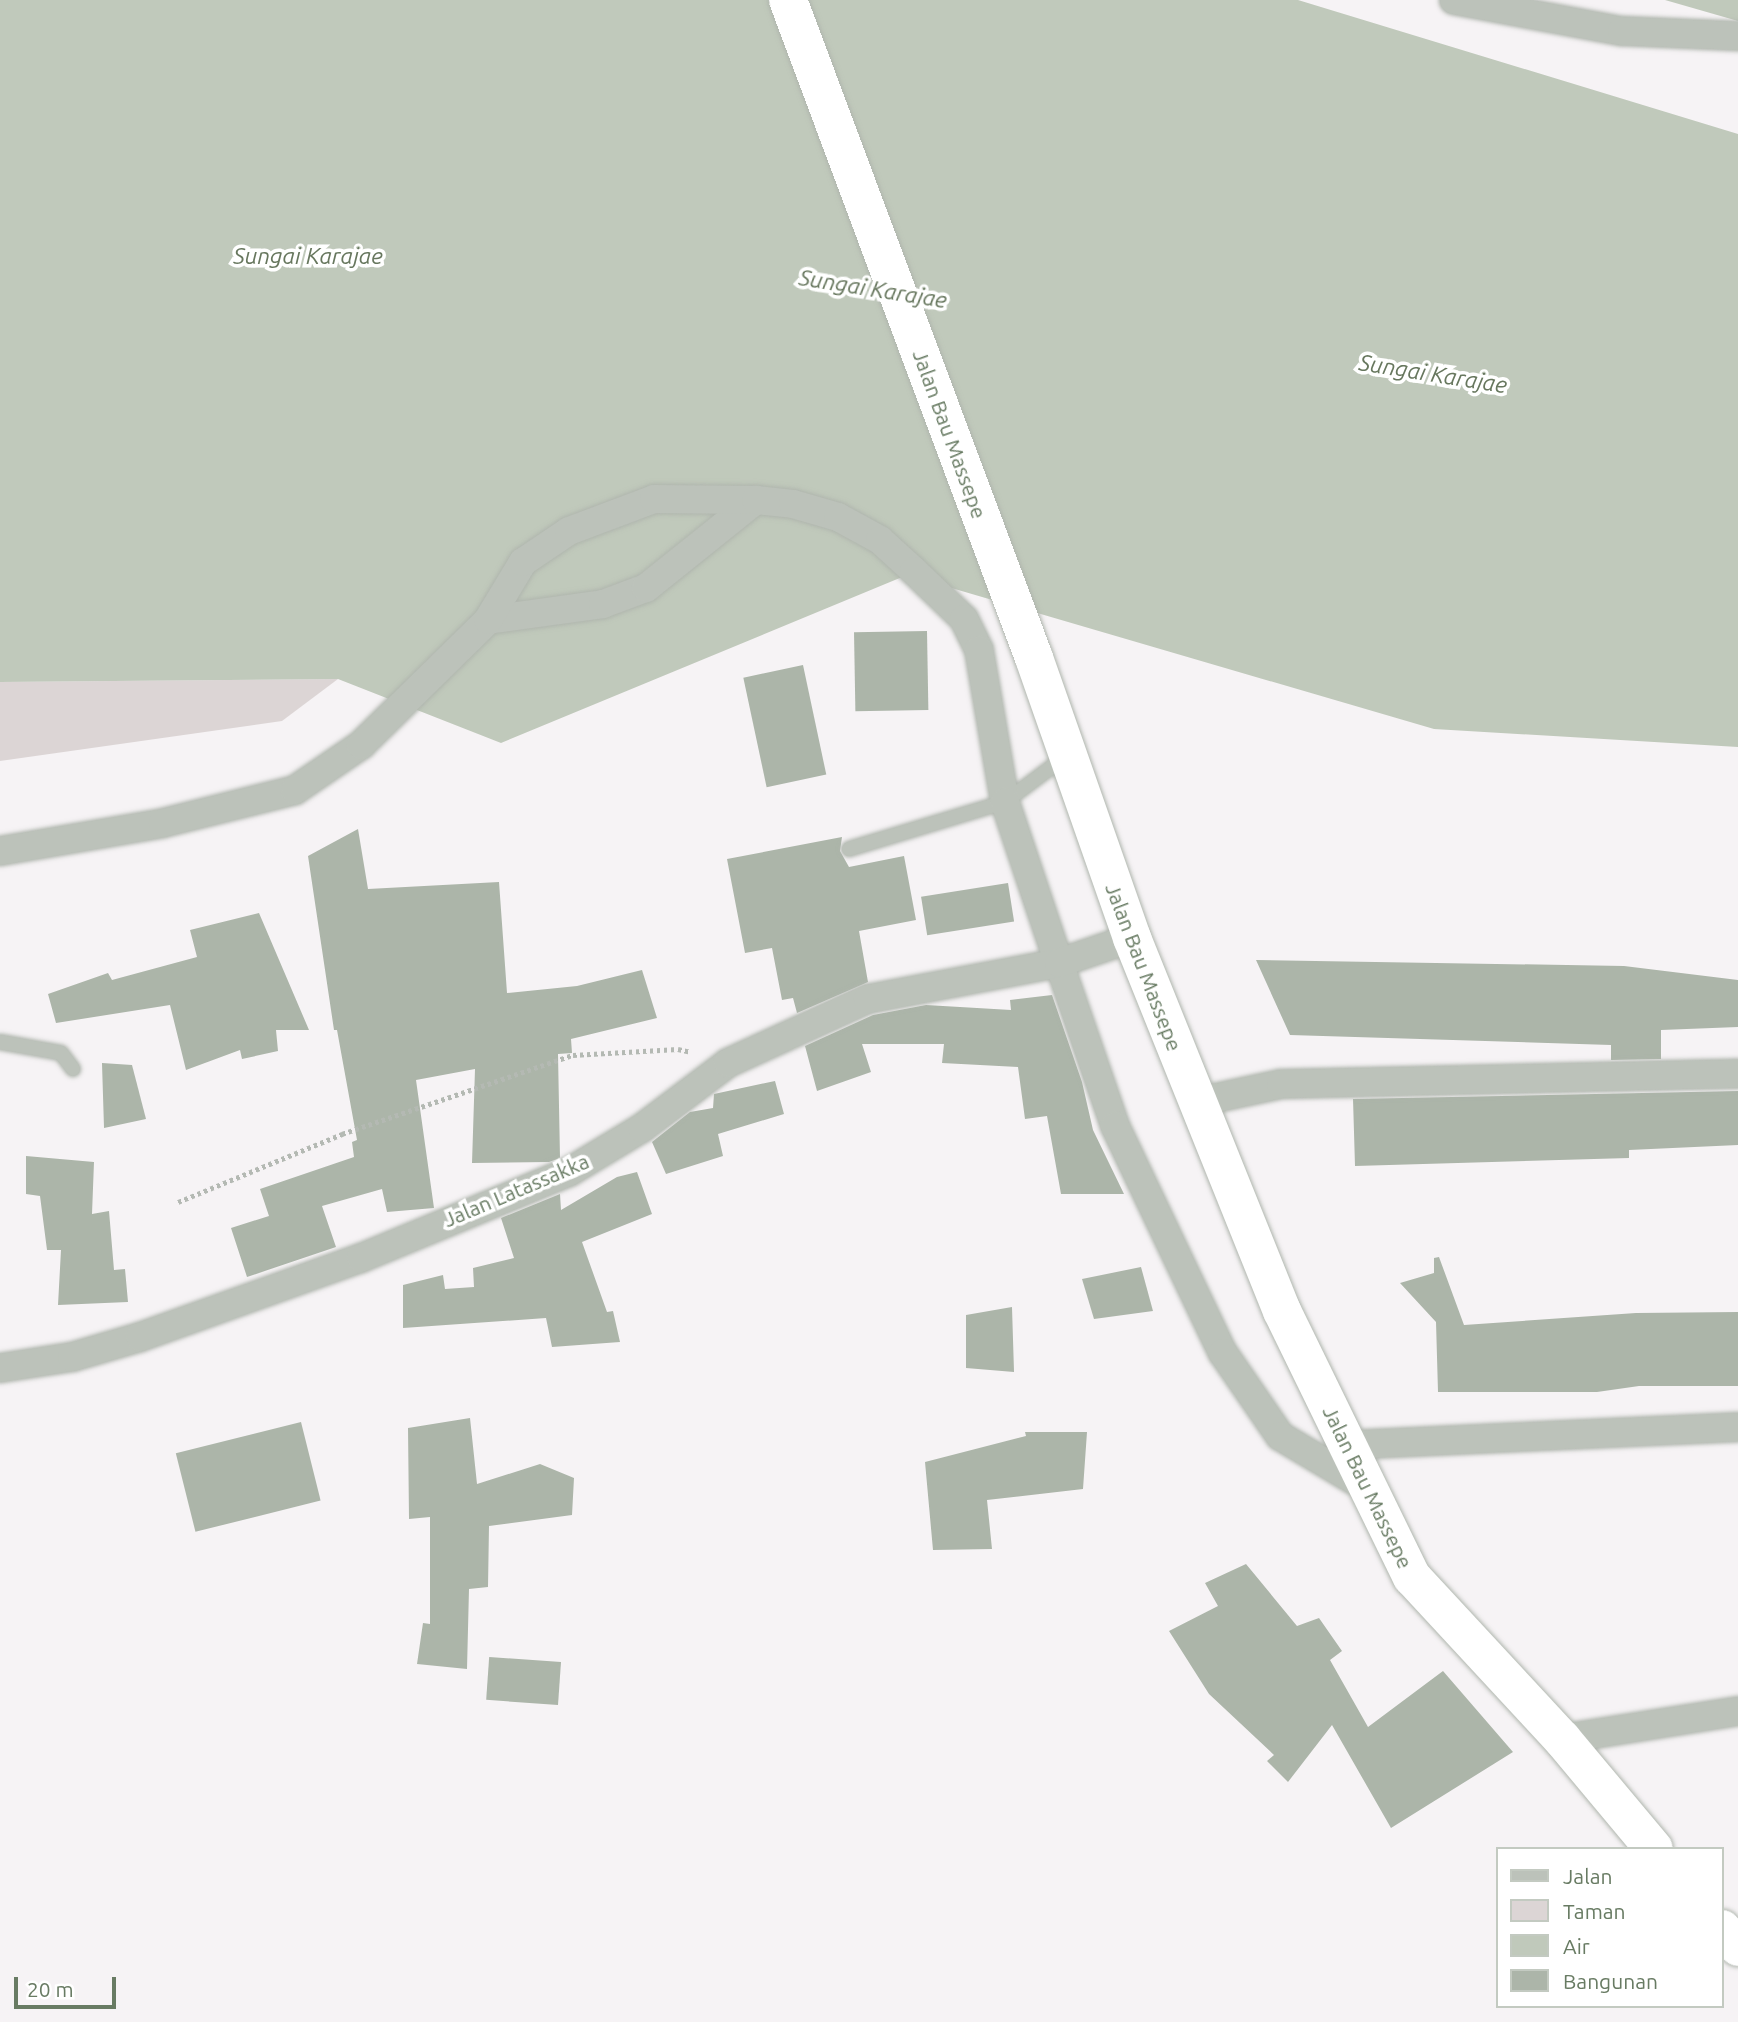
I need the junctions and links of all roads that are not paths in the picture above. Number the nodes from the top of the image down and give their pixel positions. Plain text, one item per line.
1 (788, 0) edge
2 (1454, 0) edge
3 (1588, 12) edge
4 (1738, 36) edge
5 (756, 500) junction
6 (488, 620) junction
7 (1065, 757) junction
8 (1005, 802) junction
9 (849, 849) dead end
10 (0, 851) edge
11 (1132, 938) junction
12 (1059, 963) junction
13 (0, 1042) edge
14 (73, 1069) dead end
15 (1738, 1074) edge
16 (1197, 1102) junction
17 (0, 1368) edge
18 (1738, 1427) edge
19 (1346, 1445) junction
20 (1368, 1489) junction
21 (1738, 1711) edge
22 (1562, 1739) junction
23 (1652, 1847) edge
24 (1724, 1931) edge
25 (1738, 1947) edge

1 - 7 highway, Jalan Bau Massepe
2 - 3 street
3 - 4 street
5 - 6 street
5 - 6 street
5 - 8 street
6 - 10 street
7 - 8 lane
7 - 11 highway, Jalan Bau Massepe
8 - 9 lane
8 - 12 street
11 - 12 street, Jalan Latassakka
11 - 16 highway, Jalan Bau Massepe
12 - 17 street, Jalan Latassakka
12 - 20 street
13 - 14 lane
15 - 16 street
16 - 19 highway, Jalan Bau Massepe
18 - 19 street
19 - 20 highway, Jalan Bau Massepe
20 - 22 highway, Jalan Bau Massepe
21 - 22 street
22 - 23 highway, Jalan Bau Massepe
24 - 25 highway

